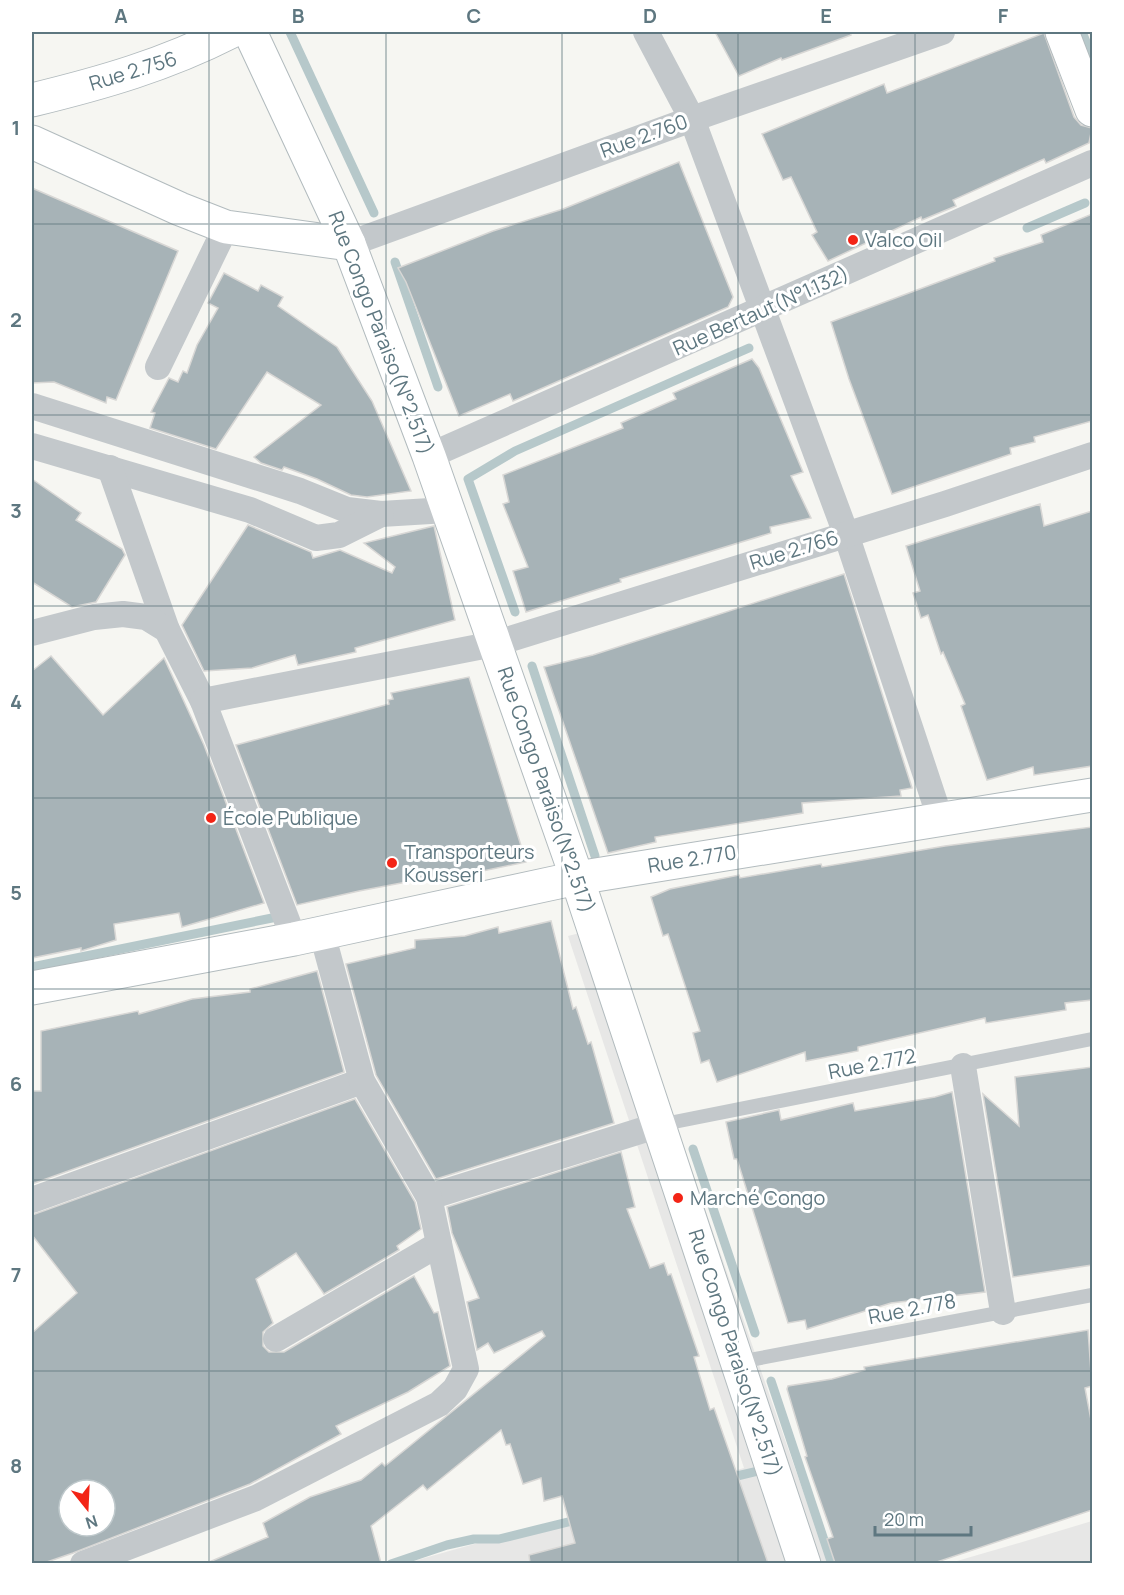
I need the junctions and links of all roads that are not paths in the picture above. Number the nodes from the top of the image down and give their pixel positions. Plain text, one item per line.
1 (230, 32) edge
2 (250, 32) edge
3 (646, 32) edge
4 (942, 32) edge
5 (1062, 32) edge
6 (32, 100) edge
7 (1092, 110) edge
8 (692, 118) junction
9 (32, 142) edge
10 (1092, 163) edge
11 (226, 227) junction
12 (349, 244) junction
13 (763, 311) junction
14 (158, 366) dead end
15 (32, 406) edge
16 (32, 447) edge
17 (1092, 455) edge
18 (429, 456) junction
19 (110, 468) junction
20 (447, 510) junction
21 (381, 514) junction
22 (846, 534) junction
23 (167, 630) junction
24 (32, 633) edge
25 (494, 644) junction
26 (203, 701) junction
27 (1092, 795) edge
28 (940, 818) junction
29 (577, 878) junction
30 (308, 936) junction
31 (32, 988) edge
32 (1092, 1039) edge
33 (963, 1066) junction
34 (362, 1081) junction
35 (659, 1125) junction
36 (429, 1197) junction
37 (32, 1200) edge
38 (439, 1244) junction
39 (1092, 1294) edge
40 (1003, 1312) junction
41 (276, 1339) dead end
42 (739, 1362) junction
43 (83, 1563) edge
44 (804, 1563) edge

1 - 6 street, Rue 2.756
2 - 12 street, Rue Congo Paraiso(N°2.517)
3 - 8 street
4 - 8 street, Rue 2.760
5 - 7 street
8 - 12 street, Rue 2.760
8 - 13 street
9 - 11 street
10 - 13 street, Rue Bertaut(N°1.132)
11 - 12 street
11 - 14 street
12 - 18 street, Rue Congo Paraiso(N°2.517)
13 - 18 street, Rue Bertaut(N°1.132)
13 - 22 street
15 - 21 street
16 - 19 street
17 - 22 street, Rue 2.766
18 - 20 street, Rue Congo Paraiso(N°2.517)
19 - 21 street
19 - 23 street
20 - 21 street
20 - 25 street, Rue Congo Paraiso(N°2.517)
22 - 25 street, Rue 2.766
22 - 28 street
23 - 24 street
23 - 26 street
25 - 26 street, Rue 2.766
25 - 29 street, Rue Congo Paraiso(N°2.517)
26 - 30 street
27 - 28 street, Rue 2.770
28 - 29 street, Rue 2.770
29 - 30 street, Rue 2.770
29 - 35 street, Rue Congo Paraiso(N°2.517)
30 - 31 street, Rue 2.770
30 - 34 street
32 - 33 lane, Rue 2.772
33 - 35 lane, Rue 2.772
33 - 40 street
34 - 36 street
34 - 37 street
35 - 36 street
35 - 42 street, Rue Congo Paraiso(N°2.517)
36 - 38 street
38 - 41 street
38 - 43 street
39 - 40 lane, Rue 2.778
40 - 42 lane, Rue 2.778
42 - 44 street, Rue Congo Paraiso(N°2.517)

